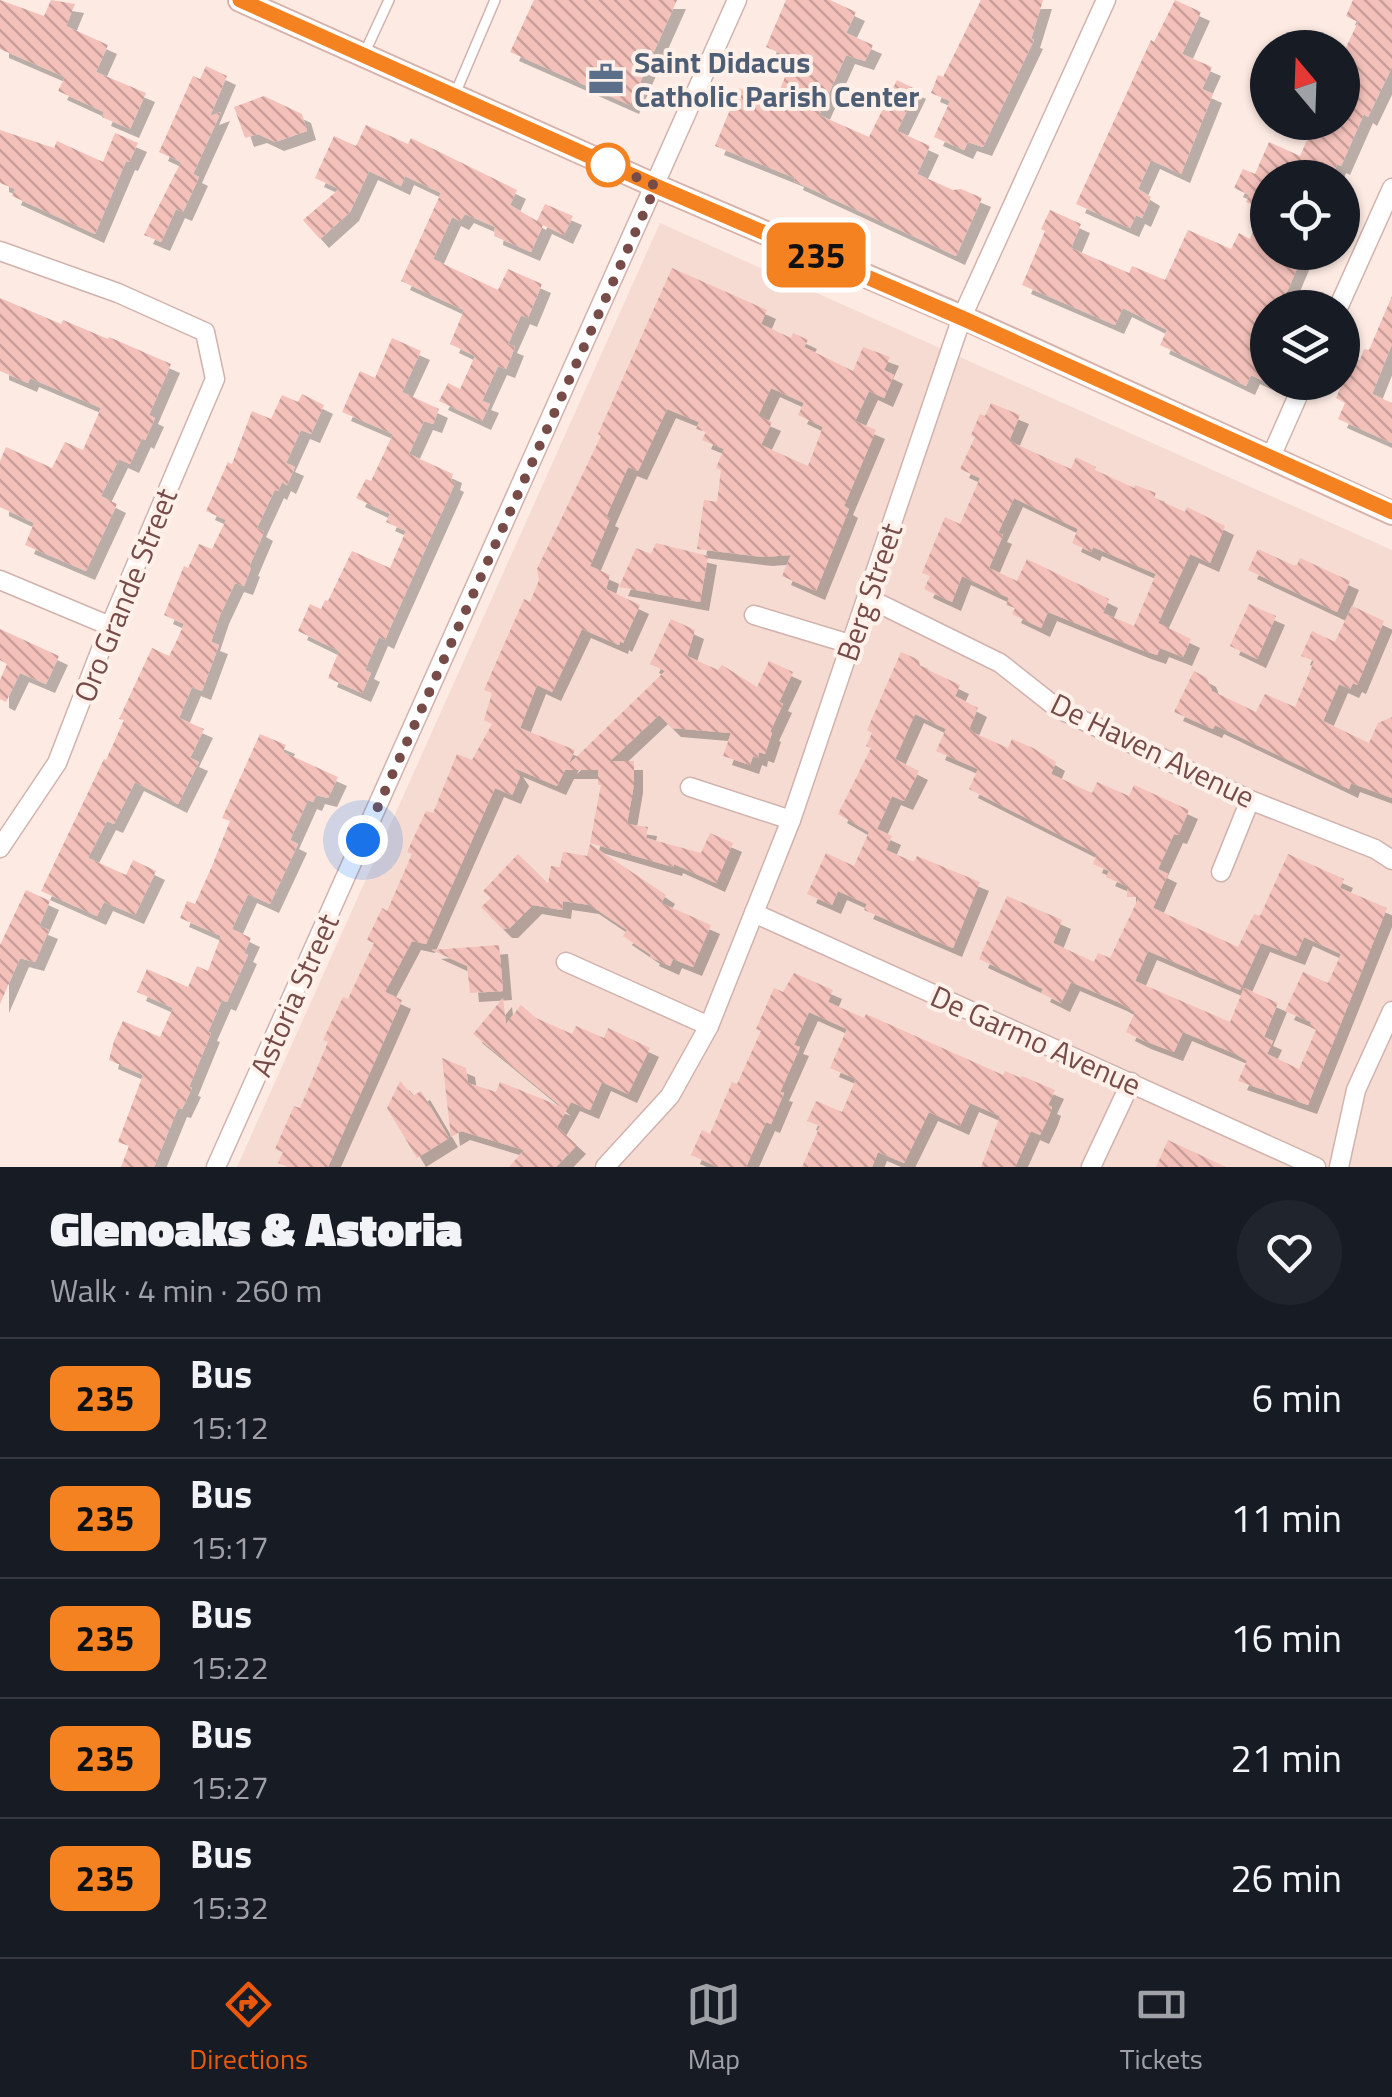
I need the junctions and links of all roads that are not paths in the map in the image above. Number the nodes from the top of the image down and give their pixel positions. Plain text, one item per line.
1 (389, 0) edge
2 (495, 0) edge
3 (737, 0) edge
4 (1106, 0) edge
5 (247, 1) edge
6 (363, 55) junction
7 (454, 96) junction
8 (656, 186) junction
9 (1392, 188) edge
10 (0, 251) edge
11 (1346, 290) edge
12 (962, 318) junction
13 (1296, 400) edge
14 (1270, 460) junction
15 (1392, 512) edge
16 (0, 580) edge
17 (868, 598) junction
18 (754, 615) dead end
19 (110, 626) junction
20 (850, 644) junction
21 (690, 787) dead end
22 (1250, 800) junction
23 (791, 820) junction
24 (0, 848) edge
25 (1392, 860) edge
26 (1221, 872) dead end
27 (754, 914) junction
28 (566, 962) dead end
29 (1392, 1010) edge
30 (709, 1026) junction
31 (1131, 1082) junction
32 (216, 1167) edge
33 (604, 1167) edge
34 (1091, 1167) edge
35 (1316, 1167) edge
36 (1339, 1167) edge

1 - 6 lane
2 - 7 lane
3 - 8 street, Astoria Street
4 - 12 street, Berg Street
5 - 6 main road
6 - 7 main road
7 - 8 main road
8 - 12 main road
8 - 32 street, Astoria Street
9 - 11 street
10 - 19 street, Oro Grande Street
12 - 14 main road
12 - 17 street, Berg Street
13 - 14 street
14 - 15 main road
16 - 19 street
17 - 20 street, Berg Street
17 - 22 street, De Haven Avenue
18 - 20 street
19 - 24 street, Oro Grande Street
20 - 23 street, Berg Street
21 - 23 street
22 - 25 street, De Haven Avenue
22 - 26 street
23 - 27 street, Berg Street
27 - 30 street, Berg Street
27 - 31 street, De Garmo Avenue
28 - 30 street
29 - 36 street
30 - 33 street, Berg Street
31 - 34 street
31 - 35 street, De Garmo Avenue

